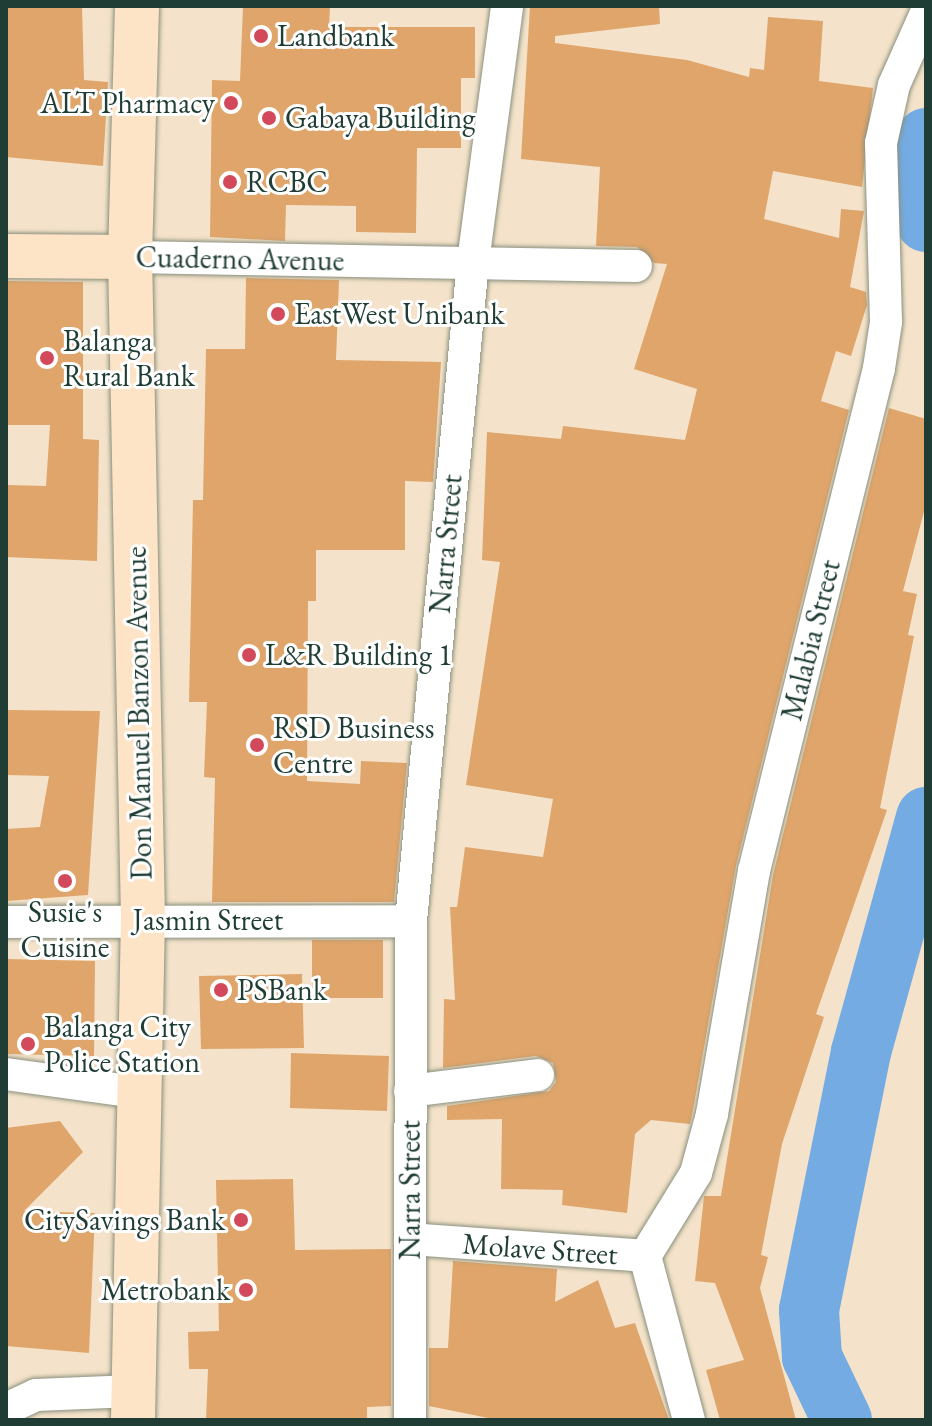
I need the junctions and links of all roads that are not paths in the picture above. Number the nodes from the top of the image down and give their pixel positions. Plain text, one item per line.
1 (137, 6) edge
2 (507, 6) edge
3 (926, 13) edge
4 (6, 256) edge
5 (130, 257) junction
6 (473, 262) junction
7 (636, 266) dead end
8 (143, 919) junction
9 (411, 921) junction
10 (6, 922) edge
11 (6, 1074) edge
12 (538, 1075) dead end
13 (410, 1091) junction
14 (136, 1092) junction
15 (410, 1239) junction
16 (645, 1256) junction
17 (133, 1405) edge
18 (6, 1409) edge
19 (410, 1420) edge
20 (689, 1420) edge

1 - 5 main road, Don Manuel Banzon Avenue
2 - 6 street, Narra Street
3 - 16 street, Malabia Street
4 - 5 main road, Cuaderno Avenue
5 - 6 street, Cuaderno Avenue
5 - 8 main road, Don Manuel Banzon Avenue
6 - 7 street, Cuaderno Avenue
6 - 9 street, Narra Street
8 - 9 street, Jasmin Street
8 - 10 street, Jasmin Street
8 - 14 main road, Don Manuel Banzon Avenue
9 - 13 street, Narra Street
11 - 14 street
12 - 13 street
13 - 15 street, Narra Street
14 - 17 main road, Don Manuel Banzon Avenue
15 - 16 street, Molave Street
15 - 19 street, Narra Street
16 - 20 street, Molave Street
17 - 18 street

